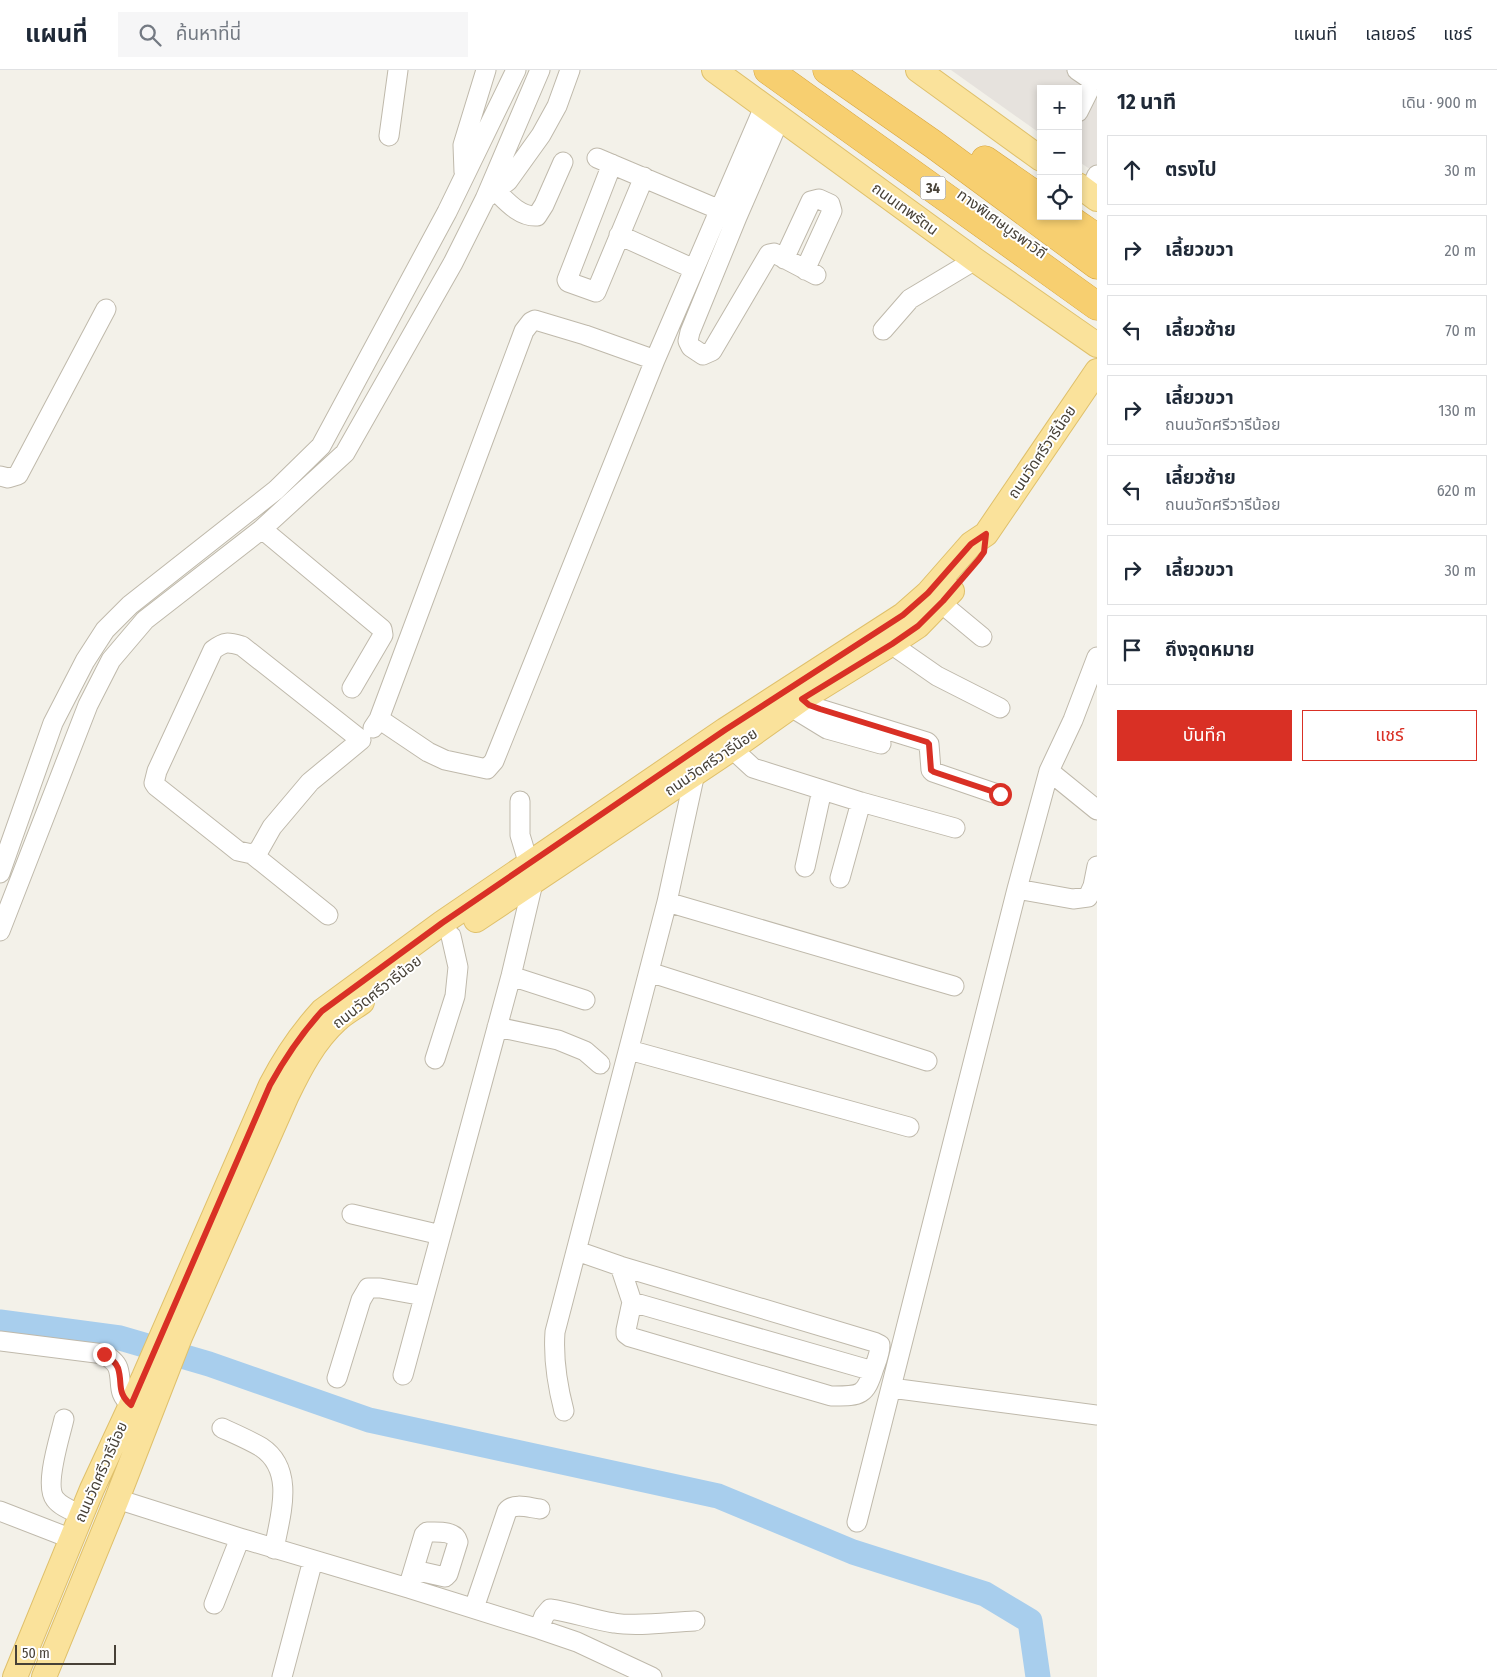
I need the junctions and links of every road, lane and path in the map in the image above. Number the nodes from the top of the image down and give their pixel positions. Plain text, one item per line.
1 (398, 70) edge
2 (486, 70) edge
3 (516, 70) edge
4 (540, 70) edge
5 (570, 70) edge
6 (714, 70) edge
7 (768, 70) edge
8 (785, 70) edge
9 (827, 70) edge
10 (857, 70) edge
11 (918, 70) edge
12 (1077, 70) edge
13 (1095, 77) edge
14 (1082, 104) edge
15 (772, 113) junction
16 (389, 136) dead end
17 (1037, 156) edge
18 (563, 162) dead end
19 (464, 176) junction
20 (644, 177) junction
21 (490, 195) junction
22 (1037, 196) edge
23 (720, 210) junction
24 (1071, 220) edge
25 (620, 236) junction
26 (1097, 238) edge
27 (784, 259) junction
28 (976, 260) junction
29 (1097, 265) edge
30 (694, 268) junction
31 (1097, 293) edge
32 (1097, 306) edge
33 (106, 309) dead end
34 (883, 330) dead end
35 (1097, 345) edge
36 (654, 360) junction
37 (363, 367) junction
38 (1097, 371) edge
39 (386, 380) junction
40 (0, 476) edge
41 (262, 529) junction
42 (986, 534) junction
43 (941, 603) junction
44 (982, 637) dead end
45 (892, 644) junction
46 (1097, 657) edge
47 (352, 688) dead end
48 (796, 703) junction
49 (1000, 708) dead end
50 (379, 719) junction
51 (362, 740) junction
52 (881, 744) dead end
53 (734, 748) junction
54 (1049, 771) junction
55 (695, 773) junction
56 (822, 790) junction
57 (1000, 794) dead end
58 (520, 801) dead end
59 (861, 802) junction
60 (1097, 810) edge
61 (955, 828) dead end
62 (252, 854) junction
63 (1097, 866) edge
64 (805, 867) dead end
65 (0, 873) edge
66 (531, 874) junction
67 (840, 878) dead end
68 (1017, 889) junction
69 (667, 902) junction
70 (4, 907) edge
71 (328, 915) dead end
72 (0, 931) edge
73 (451, 936) junction
74 (649, 972) junction
75 (511, 976) junction
76 (954, 986) dead end
77 (585, 1000) dead end
78 (497, 1027) junction
79 (629, 1050) junction
80 (435, 1059) dead end
81 (927, 1062) dead end
82 (600, 1064) dead end
83 (908, 1127) dead end
84 (352, 1214) dead end
85 (440, 1235) junction
86 (577, 1251) junction
87 (620, 1266) junction
88 (424, 1296) junction
89 (632, 1302) junction
90 (172, 1334) junction
91 (0, 1341) edge
92 (403, 1375) dead end
93 (337, 1378) dead end
94 (871, 1378) junction
95 (153, 1380) junction
96 (890, 1390) junction
97 (131, 1405) junction
98 (564, 1410) dead end
99 (1097, 1416) edge
100 (64, 1420) dead end
101 (222, 1428) dead end
102 (117, 1498) junction
103 (540, 1510) dead end
104 (0, 1511) edge
105 (81, 1516) junction
106 (857, 1522) dead end
107 (240, 1538) junction
108 (72, 1539) junction
109 (274, 1548) junction
110 (313, 1560) junction
111 (214, 1604) dead end
112 (474, 1608) junction
113 (695, 1621) dead end
114 (539, 1629) junction
115 (15, 1677) edge
116 (44, 1677) edge
117 (282, 1677) edge
118 (652, 1677) edge

1 - 16 street
2 - 19 street
3 - 19 street
4 - 21 street
5 - 21 street
6 - 15 main road, ถนนเทพรัตน / 34
7 - 32 highway, 34
8 - 31 highway, ทางพิเศษบูรพาวิถี
9 - 29 highway, ทางพิเศษบูรพาวิถี
10 - 22 highway
11 - 17 main road
12 - 13 street
13 - 14 street
15 - 23 street
15 - 27 street
15 - 28 main road, ถนนเทพรัตน / 34
18 - 21 street
19 - 37 street
20 - 23 street
20 - 25 street
20 - 25 street
21 - 39 street
23 - 30 street
24 - 26 highway
25 - 30 street
27 - 27 street
28 - 34 street
28 - 35 main road, ถนนเทพรัตน / 34
30 - 36 street
33 - 40 street
36 - 50 street
36 - 50 street
37 - 39 street
37 - 65 street
38 - 42 main road, ถนนวัดศรีวารีน้อย
39 - 41 street
41 - 47 street
41 - 70 street
42 - 43 main road, ถนนวัดศรีวารีน้อย
42 - 66 main road, ถนนวัดศรีวารีน้อย
43 - 44 street
43 - 45 main road, ถนนวัดศรีวารีน้อย
45 - 48 main road, ถนนวัดศรีวารีน้อย
45 - 49 street
46 - 54 street
48 - 52 street
48 - 53 main road, ถนนวัดศรีวารีน้อย
48 - 57 street
50 - 51 street
51 - 62 street
51 - 62 street
53 - 55 main road, ถนนวัดศรีวารีน้อย
53 - 56 street
54 - 60 street
54 - 68 street
55 - 66 main road, ถนนวัดศรีวารีน้อย
55 - 69 street
56 - 59 street
56 - 64 street
58 - 66 street
59 - 61 street
59 - 67 street
62 - 71 street
63 - 68 street
66 - 73 main road, ถนนวัดศรีวารีน้อย
66 - 75 street
66 - 90 main road, ถนนวัดศรีวารีน้อย
68 - 96 street
69 - 74 street
69 - 76 street
70 - 72 street
73 - 80 street
73 - 90 main road, ถนนวัดศรีวารีน้อย
74 - 79 street
74 - 81 street
75 - 77 street
75 - 78 street
78 - 82 street
78 - 85 street
79 - 83 street
79 - 86 street
84 - 85 street
85 - 88 street
86 - 87 street
86 - 98 street
87 - 89 street
87 - 94 street
88 - 92 street
88 - 93 street
89 - 94 street
89 - 94 street
90 - 95 main road, ถนนวัดศรีวารีน้อย
91 - 97 street
94 - 96 street
95 - 97 main road, ถนนวัดศรีวารีน้อย
95 - 102 main road, ถนนวัดศรีวารีน้อย
96 - 99 street
96 - 106 street
97 - 105 main road, ถนนวัดศรีวารีน้อย
100 - 105 street
101 - 109 street
102 - 107 street
102 - 116 main road, ถนนวัดศรีวารีน้อย
103 - 112 street
104 - 108 street
105 - 108 main road, ถนนวัดศรีวารีน้อย
107 - 109 street
107 - 111 street
108 - 115 main road, ถนนวัดศรีวารีน้อย
109 - 110 street
110 - 112 street
110 - 117 street
112 - 114 street
113 - 114 street
114 - 118 street

